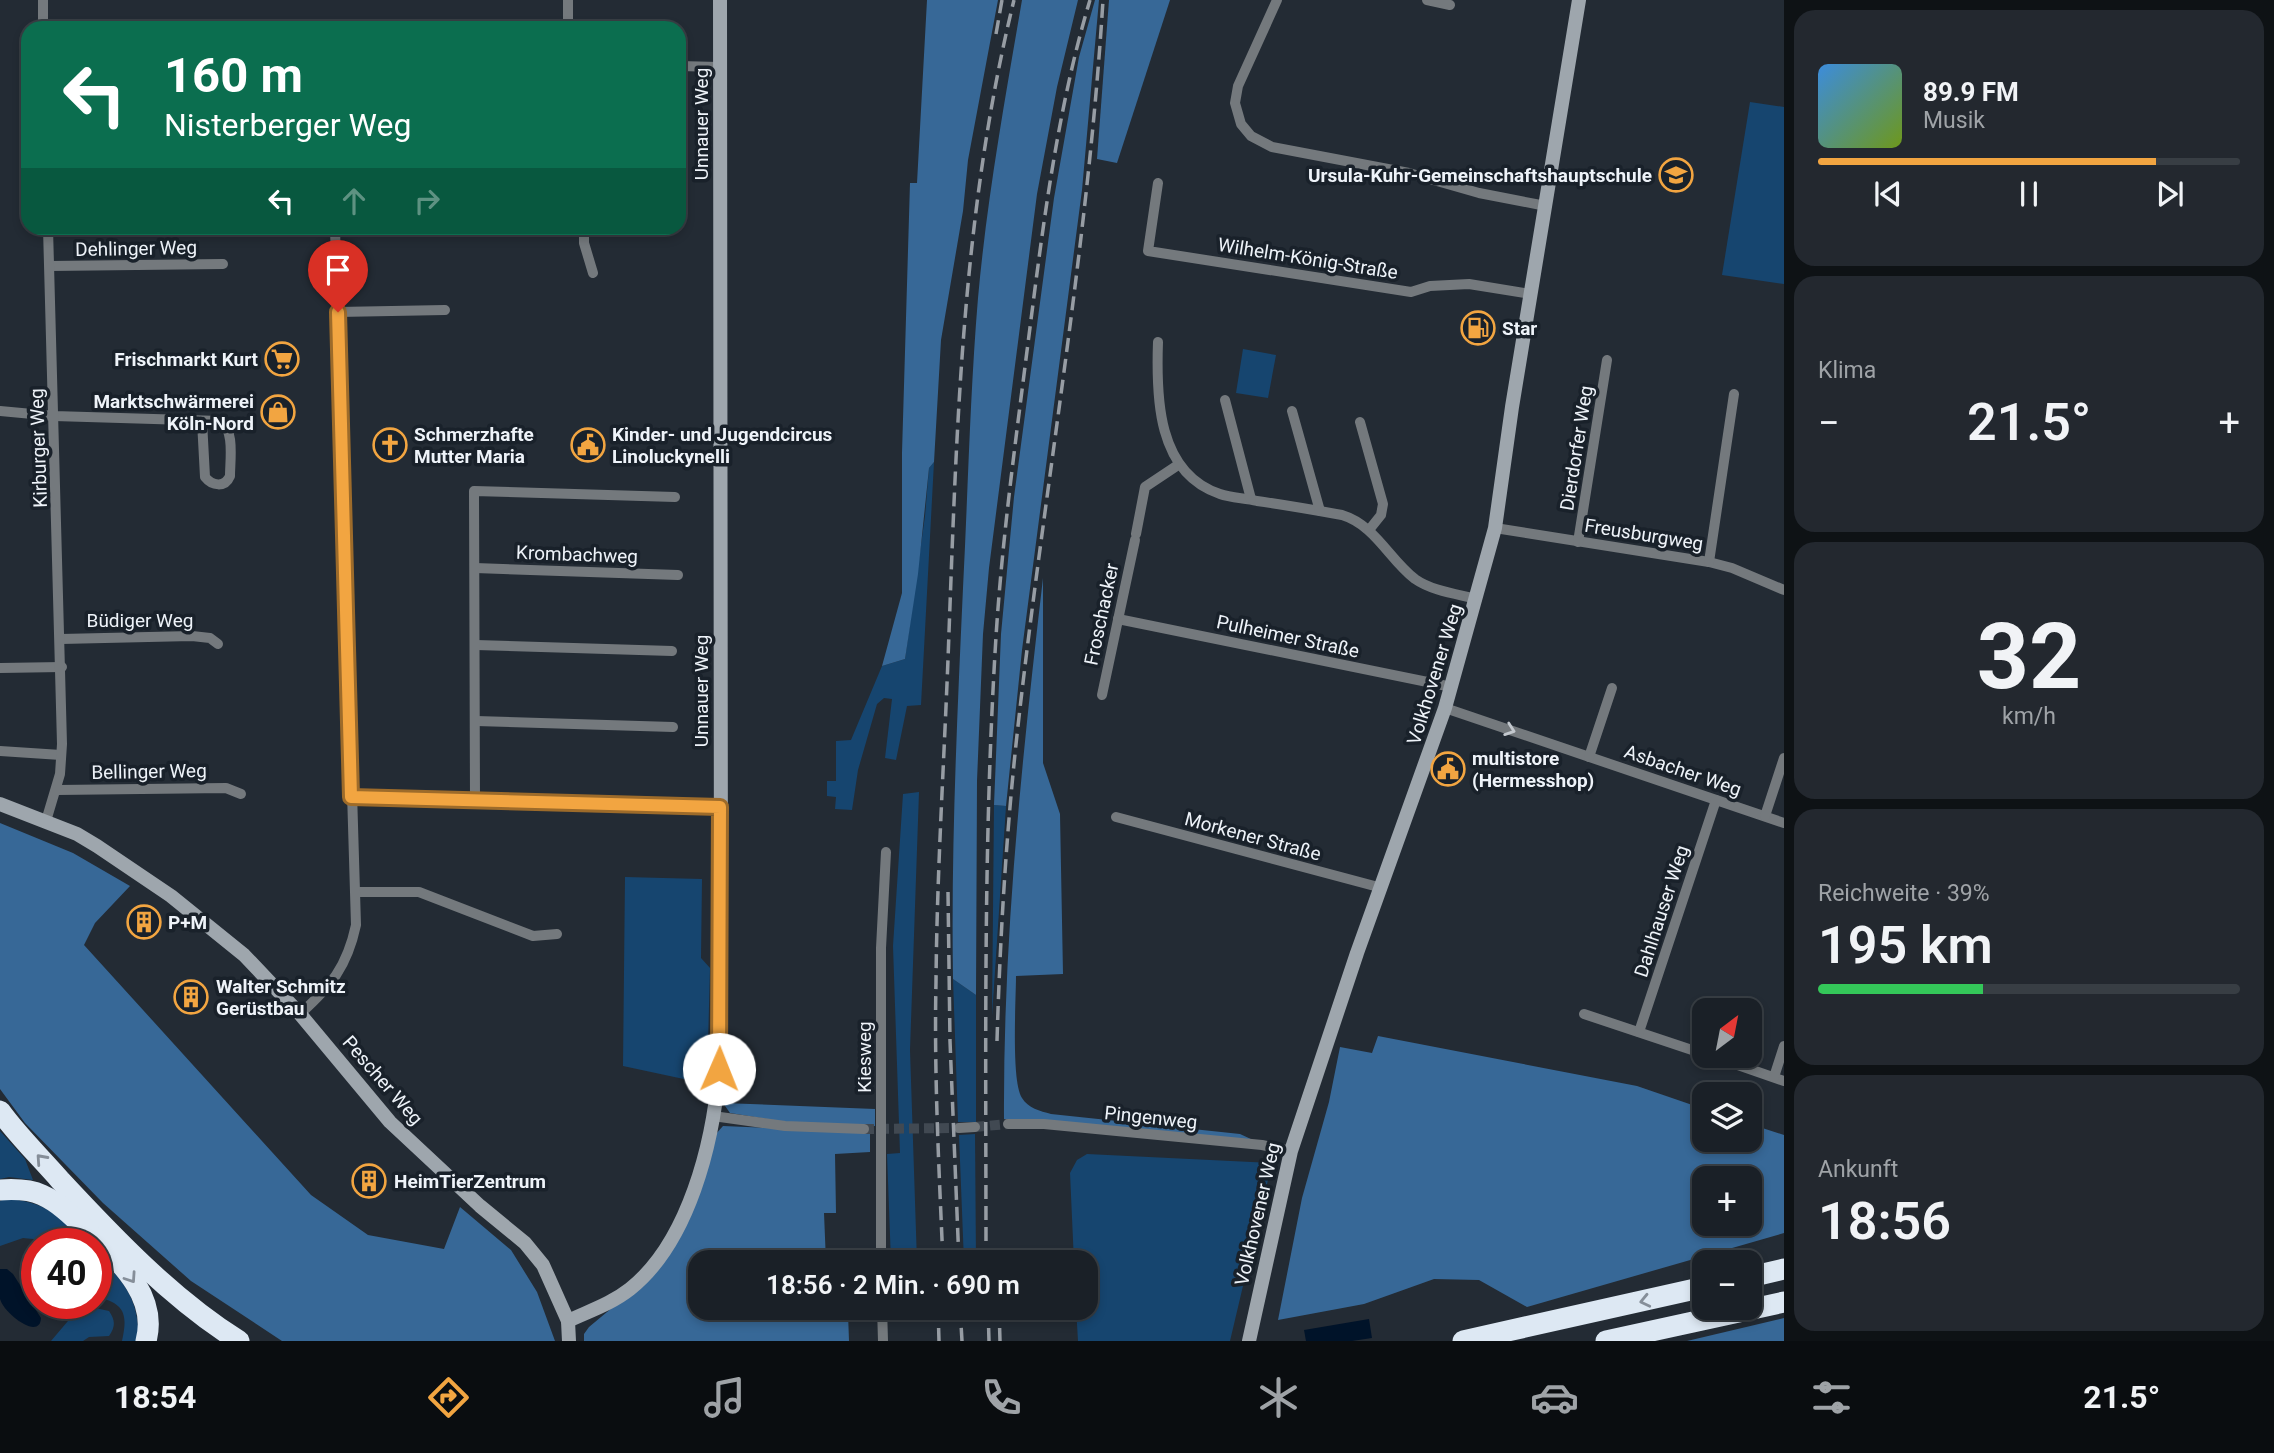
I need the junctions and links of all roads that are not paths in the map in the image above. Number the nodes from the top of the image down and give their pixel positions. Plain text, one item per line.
1 (43, 0) edge
2 (568, 0) edge
3 (720, 0) edge
4 (1277, 0) edge
5 (1427, 0) edge
6 (1579, 0) edge
7 (1450, 5) dead end
8 (43, 21) edge
9 (568, 21) edge
10 (686, 66) edge
11 (719, 67) junction
12 (1158, 183) dead end
13 (1546, 206) junction
14 (48, 235) edge
15 (335, 235) edge
16 (584, 235) edge
17 (223, 264) dead end
18 (50, 266) junction
19 (593, 273) dead end
20 (1531, 294) junction
21 (445, 310) dead end
22 (338, 312) junction
23 (1158, 342) dead end
24 (1607, 360) dead end
25 (1734, 394) dead end
26 (1225, 400) dead end
27 (0, 411) edge
28 (1292, 411) dead end
29 (54, 416) junction
30 (202, 421) junction
31 (1360, 422) dead end
32 (1178, 465) junction
33 (675, 496) dead end
34 (1251, 499) junction
35 (1320, 511) junction
36 (1495, 528) junction
37 (1369, 530) junction
38 (1578, 542) junction
39 (1709, 562) junction
40 (475, 568) junction
41 (678, 575) dead end
42 (1784, 590) edge
43 (1477, 599) junction
44 (1118, 619) junction
45 (61, 639) junction
46 (218, 643) dead end
47 (476, 645) junction
48 (672, 651) dead end
49 (62, 667) junction
50 (0, 668) edge
51 (1451, 687) junction
52 (1612, 688) dead end
53 (1102, 695) dead end
54 (1445, 708) junction
55 (476, 721) junction
56 (673, 727) dead end
57 (0, 751) edge
58 (61, 755) junction
59 (1590, 757) junction
60 (1784, 758) edge
61 (57, 790) junction
62 (240, 794) dead end
63 (351, 797) junction
64 (1716, 800) junction
65 (475, 801) junction
66 (0, 804) edge
67 (720, 807) junction
68 (1765, 816) junction
69 (1116, 817) dead end
70 (46, 821) junction
71 (1784, 822) edge
72 (886, 852) dead end
73 (1382, 888) junction
74 (356, 892) junction
75 (557, 934) dead end
76 (300, 1014) junction
77 (1584, 1014) dead end
78 (1640, 1032) junction
79 (1784, 1046) edge
80 (1692, 1050) edge
81 (1746, 1068) edge
82 (1779, 1079) edge
83 (0, 1111) edge
84 (713, 1116) junction
85 (1008, 1124) tunnel mouth
86 (975, 1127) tunnel mouth
87 (959, 1128) tunnel mouth
88 (864, 1129) tunnel mouth
89 (1291, 1151) junction
90 (0, 1190) edge
91 (881, 1250) edge
92 (1784, 1269) edge
93 (1762, 1274) edge
94 (1692, 1290) edge
95 (1784, 1302) edge
96 (882, 1320) edge
97 (568, 1321) junction
98 (146, 1341) edge
99 (239, 1341) edge
100 (569, 1341) edge
101 (883, 1341) edge
102 (1249, 1341) edge
103 (1463, 1341) edge
104 (1606, 1341) edge

1 - 8 street
2 - 9 street
3 - 11 street, Unnauer Weg
4 - 13 street
5 - 7 street
6 - 13 street, Volkhovener Weg
10 - 11 street
11 - 67 street, Unnauer Weg
12 - 20 street, Wilhelm-König-Straße
13 - 20 street, Volkhovener Weg
14 - 18 street, Kirburger Weg
15 - 22 street
16 - 19 street
17 - 18 street, Dehlinger Weg
18 - 29 street, Kirburger Weg
20 - 36 street, Volkhovener Weg
21 - 22 street
22 - 63 street
23 - 32 street
24 - 38 street, Dierdorfer Weg
25 - 39 street
26 - 34 street
27 - 29 street
28 - 35 street
29 - 30 street
29 - 45 street, Kirburger Weg
30 - 30 street
31 - 37 street
32 - 34 street
32 - 44 street, Froschacker
33 - 40 street
34 - 35 street
35 - 37 street
36 - 38 street, Freusburgweg
36 - 43 street, Volkhovener Weg
37 - 43 street
38 - 39 street, Freusburgweg
39 - 42 street, Freusburgweg
40 - 41 street, Krombachweg
40 - 47 street
43 - 51 street, Volkhovener Weg
44 - 51 street, Pulheimer Straße
44 - 53 street, Froschacker
45 - 46 street, Büdiger Weg
45 - 49 street, Kirburger Weg
47 - 48 street
47 - 55 street
49 - 50 street
49 - 58 street, Kirburger Weg
51 - 54 street, Volkhovener Weg
52 - 59 street
54 -> 59 street, Asbacher Weg
54 - 73 street, Volkhovener Weg
55 - 56 street
55 - 65 street
57 - 58 street
58 - 61 street, Kirburger Weg
59 - 64 street, Asbacher Weg
60 - 68 street
61 - 62 street, Bellinger Weg
61 - 70 street, Kirburger Weg
63 - 65 street
63 - 74 street
64 - 68 street, Asbacher Weg
64 - 78 street, Dahlhauser Weg
65 - 67 street
66 - 70 street, Pescher Weg
67 - 84 street, Unnauer Weg
68 - 71 street, Asbacher Weg
69 - 73 street, Morkener Straße
70 - 76 street, Pescher Weg
72 - 91 street, Kiesweg
73 - 89 street, Volkhovener Weg
74 - 75 street
74 - 76 street
76 - 97 street, Pescher Weg
77 - 78 street
78 - 80 street
79 - 82 street
81 - 82 street
99 -> 83 highway
84 - 88 street
84 - 97 street, Unnauer Weg
85 - 89 street, Pingenweg
86 - 87 street
89 - 102 street, Volkhovener Weg
90 -> 98 highway
92 - 93 highway
94 -> 103 highway
95 - 104 highway
96 - 101 street
97 - 100 street

